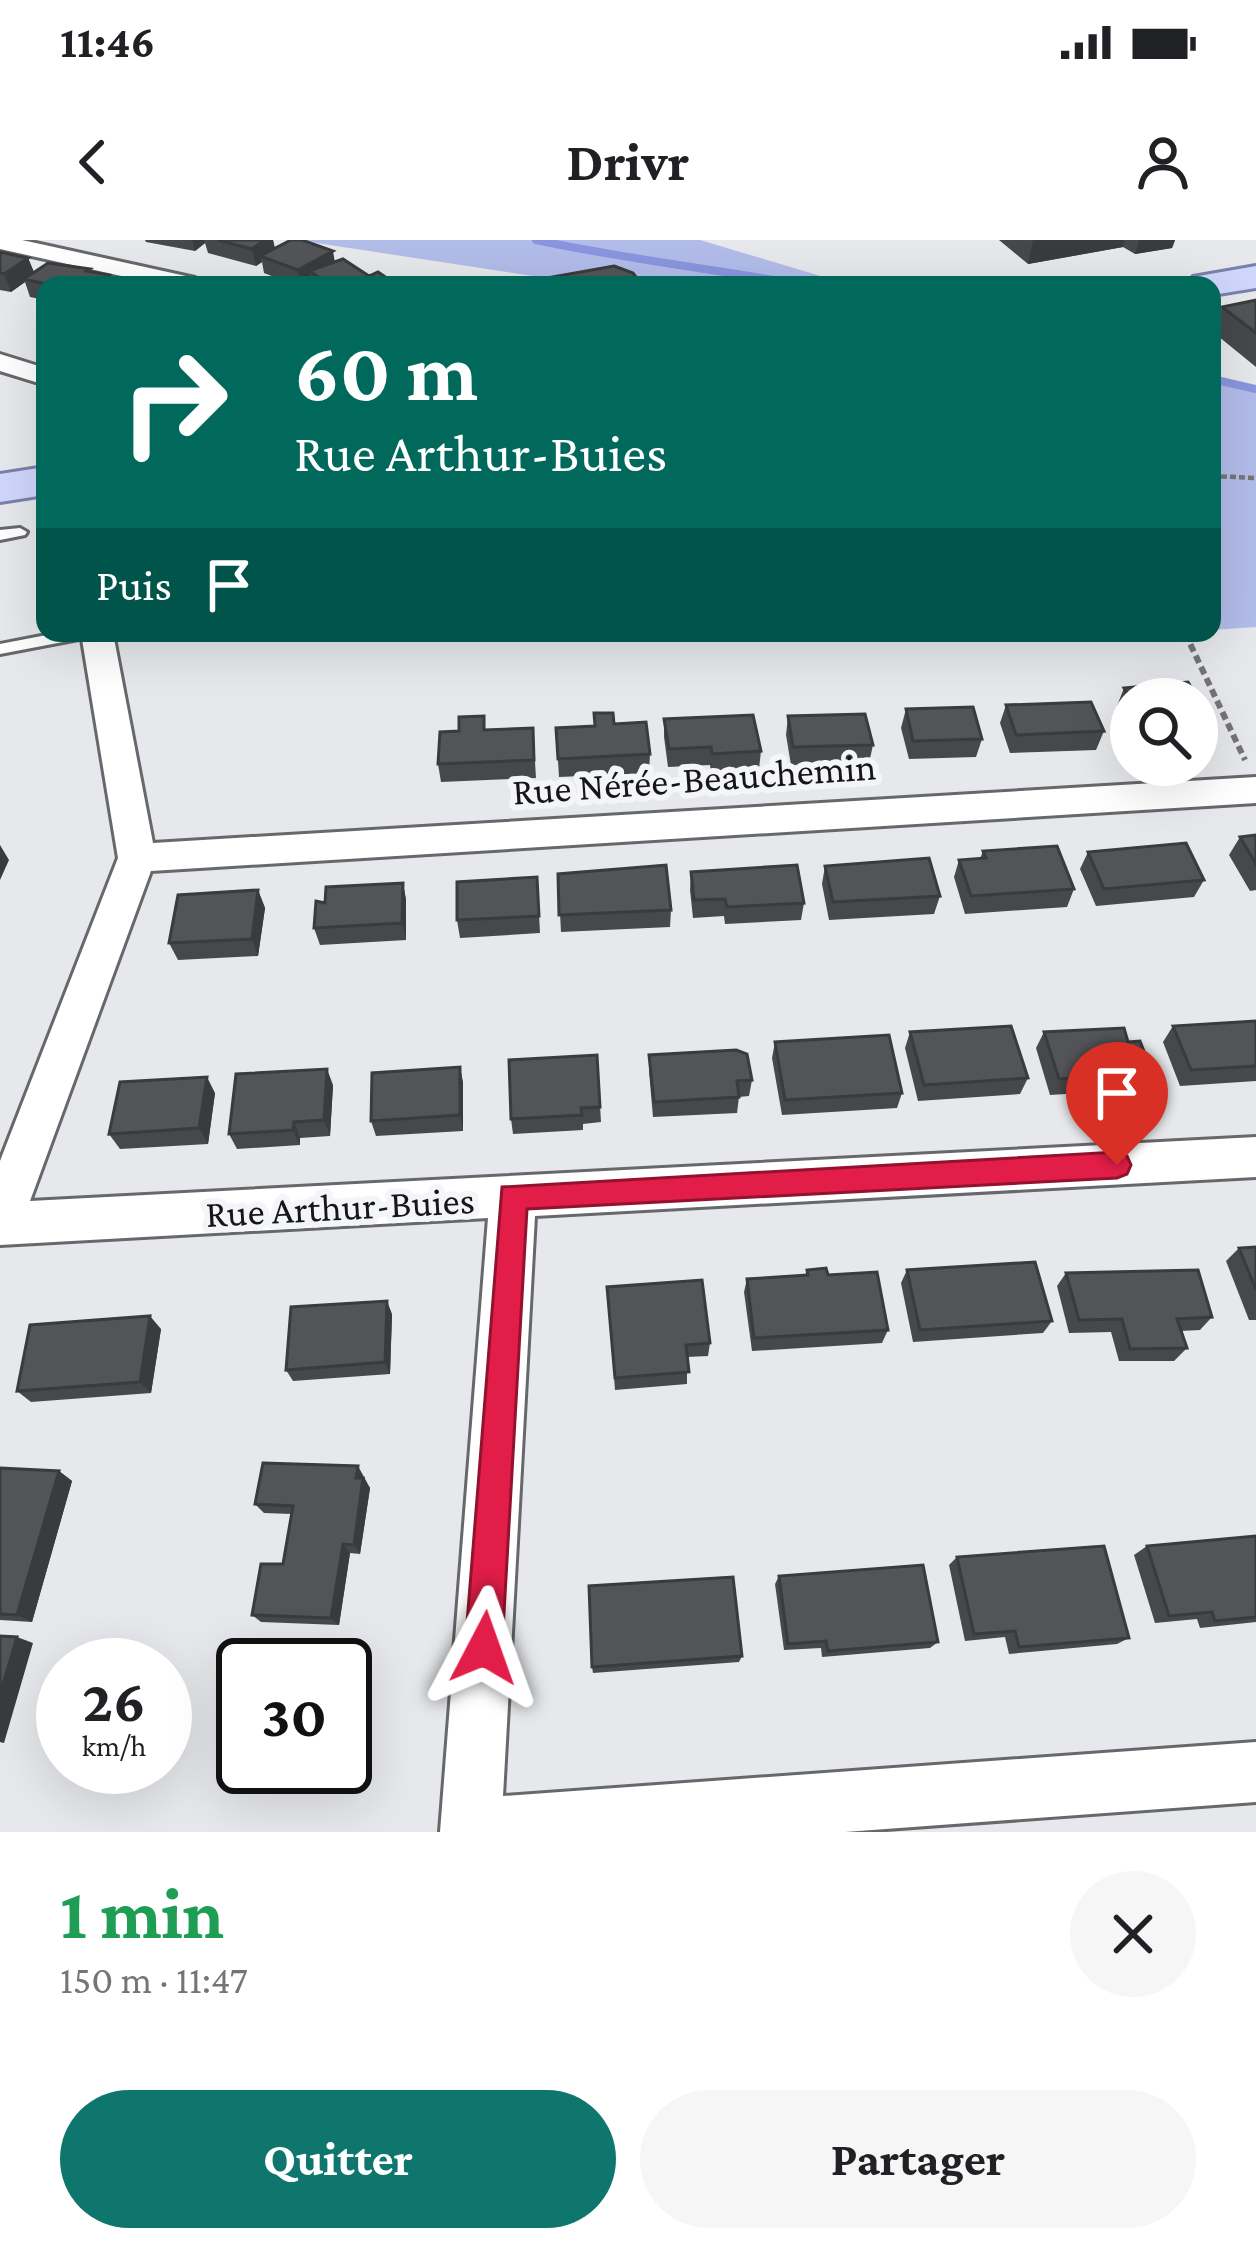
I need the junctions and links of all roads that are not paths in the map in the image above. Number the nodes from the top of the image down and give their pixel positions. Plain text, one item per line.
1 (0, 242) edge
2 (154, 276) edge
3 (1256, 277) edge
4 (1221, 283) edge
5 (0, 362) edge
6 (36, 374) edge
7 (36, 482) edge
8 (0, 488) edge
9 (20, 532) dead end
10 (0, 535) edge
11 (40, 642) edge
12 (99, 642) edge
13 (0, 650) edge
14 (1251, 776) edge
15 (137, 858) junction
16 (1256, 1157) edge
17 (513, 1196) junction
18 (0, 1222) edge
19 (1256, 1772) edge
20 (471, 1830) edge

1 - 2 street
3 - 4 main road
5 - 6 street
7 - 8 main road
9 - 10 lane
11 - 13 lane
12 - 15 street
14 - 15 street, Rue Nérée-Beauchemin
15 - 18 street
16 - 17 street, Rue Arthur-Buies
17 - 18 street, Rue Arthur-Buies
17 - 20 street
19 - 20 street

